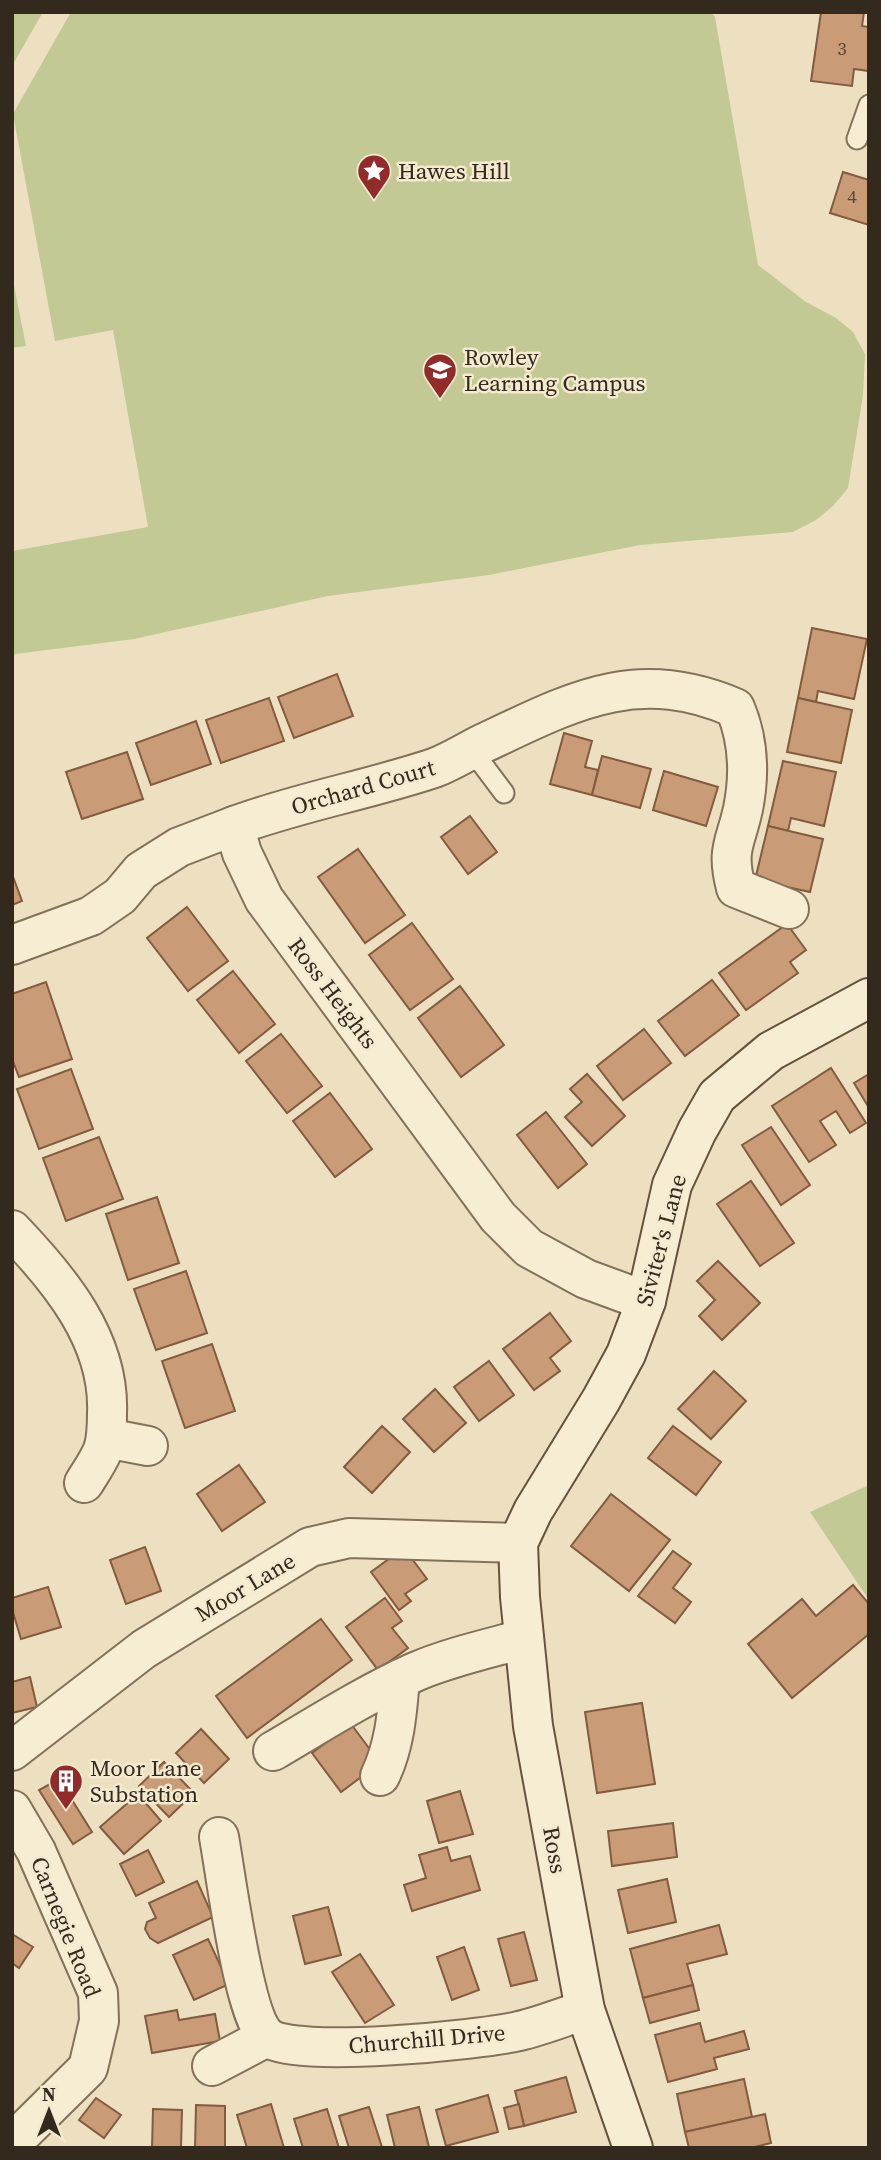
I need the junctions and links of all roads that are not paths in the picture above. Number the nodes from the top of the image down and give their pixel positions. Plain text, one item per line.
1 (869, 104) edge
2 (857, 139) dead end
3 (471, 749) junction
4 (504, 793) dead end
5 (234, 826) junction
6 (789, 909) dead end
7 (12, 945) edge
8 (869, 998) edge
9 (12, 1230) edge
10 (646, 1301) junction
11 (106, 1438) junction
12 (148, 1446) dead end
13 (84, 1483) dead end
14 (518, 1544) junction
15 (523, 1639) junction
16 (400, 1679) junction
17 (12, 1751) edge
18 (273, 1751) dead end
19 (380, 1776) dead end
20 (12, 1810) edge
21 (219, 1837) dead end
22 (585, 2010) junction
23 (267, 2038) junction
24 (212, 2066) dead end
25 (12, 2143) edge
26 (633, 2148) edge

1 - 2 lane
3 - 4 lane
3 - 5 street, Orchard Court
3 - 6 street, Orchard Court
5 - 7 street
5 - 10 street, Ross Heights
8 - 10 street, Siviter's Lane
9 - 11 street
10 - 14 street, Siviter's Lane
11 - 12 street
11 - 13 street
14 - 15 street, Ross
14 - 17 street, Moor Lane
15 - 16 street
15 - 22 street, Ross
16 - 18 street
16 - 19 street
20 - 25 street, Carnegie Road
21 - 23 street
22 - 23 street, Churchill Drive
22 - 26 street, Ross
23 - 24 street

